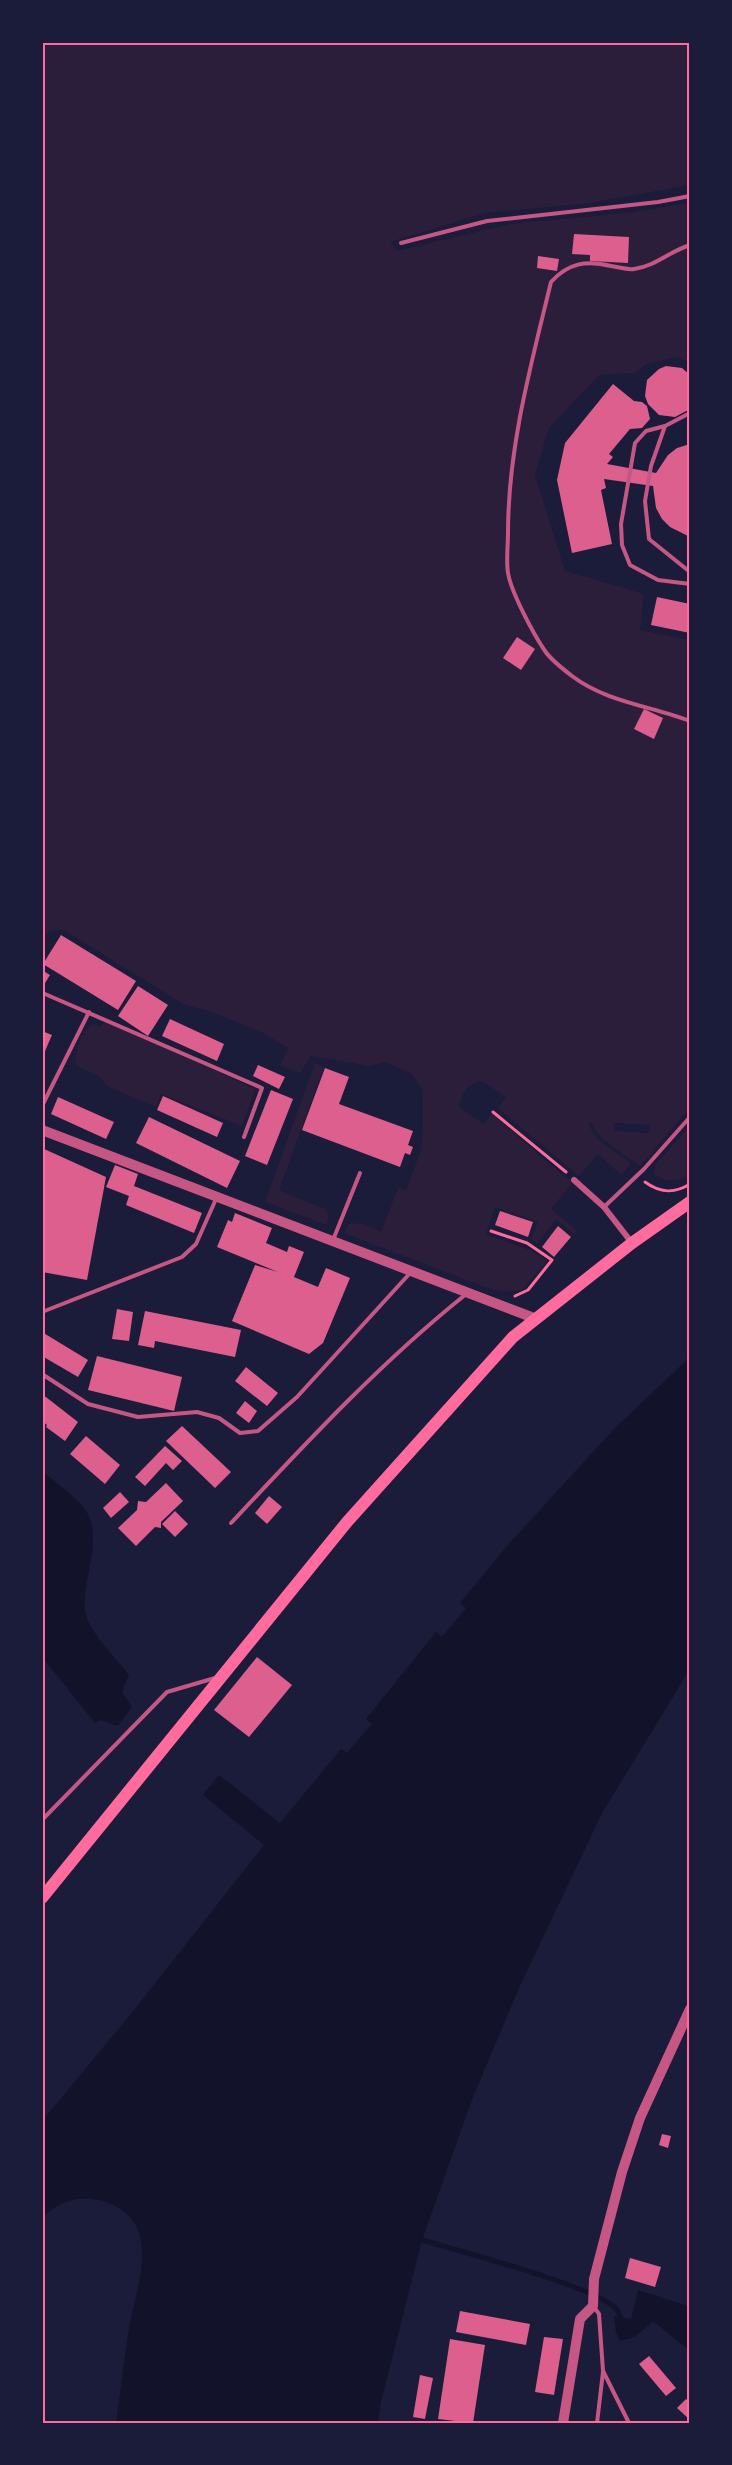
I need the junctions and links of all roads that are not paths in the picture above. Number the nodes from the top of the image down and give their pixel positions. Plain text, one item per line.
1 (690, 196) edge
2 (401, 243) dead end
3 (690, 245) edge
4 (690, 413) edge
5 (665, 426) junction
6 (690, 572) edge
7 (690, 584) edge
8 (690, 722) edge
9 (45, 994) dead end
10 (89, 1012) junction
11 (42, 1106) edge
12 (690, 1117) edge
13 (42, 1130) edge
14 (244, 1137) dead end
15 (360, 1173) dead end
16 (574, 1180) road end
17 (218, 1196) junction
18 (690, 1202) edge
19 (604, 1207) junction
20 (332, 1240) junction
21 (632, 1243) junction
22 (411, 1271) junction
23 (468, 1292) junction
24 (42, 1312) edge
25 (534, 1318) junction
26 (42, 1374) edge
27 (231, 1523) dead end
28 (224, 1675) junction
29 (42, 1820) edge
30 (42, 1898) edge
31 (690, 2009) edge
32 (593, 2299) junction
33 (603, 2371) junction
34 (564, 2423) edge
35 (597, 2423) edge
36 (629, 2423) edge

1 - 2 lane
3 - 8 lane
4 - 5 lane
5 - 6 lane
5 - 7 lane
9 - 10 lane
10 - 11 lane
10 - 14 lane
12 - 19 lane
13 - 17 street
15 - 20 lane
16 - 19 street
17 - 20 street
17 - 24 lane
18 - 21 main road
19 - 21 street
20 - 22 street
21 - 25 main road
22 - 23 street
22 - 26 lane
23 - 25 street
23 - 27 lane
25 - 28 main road
28 - 29 lane
28 - 30 main road
31 - 32 street
32 - 33 lane
32 - 34 street
33 - 35 lane
33 - 36 lane

